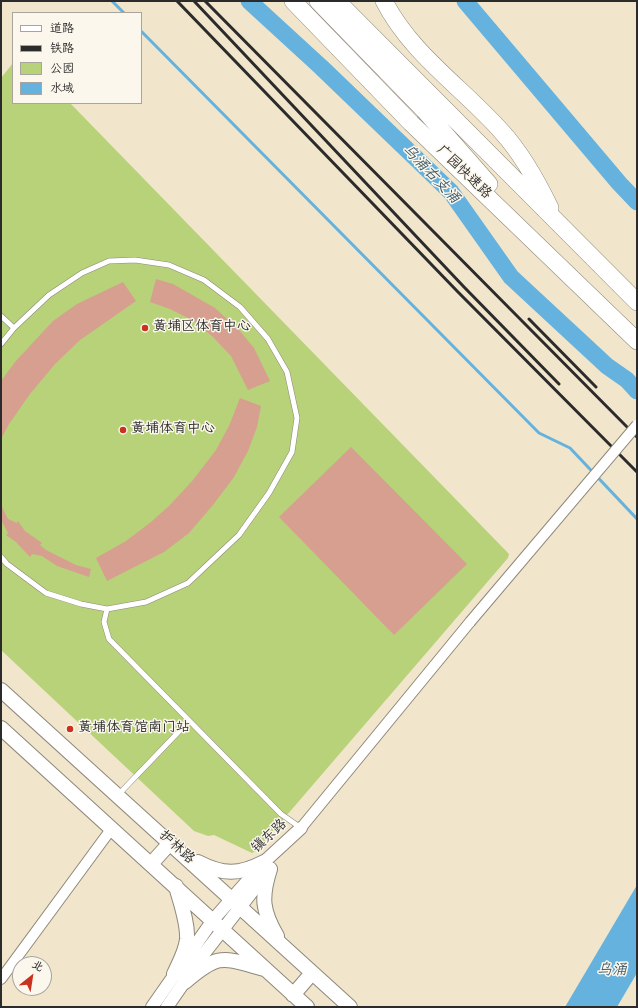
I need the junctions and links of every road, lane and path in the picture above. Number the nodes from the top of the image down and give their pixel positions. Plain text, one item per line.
1 (294, 1) edge
2 (318, 1) edge
3 (384, 1) edge
4 (342, 2) edge
5 (557, 221) junction
6 (552, 259) junction
7 (637, 302) edge
8 (1, 316) edge
9 (14, 328) junction
10 (637, 341) edge
11 (1, 344) edge
12 (637, 425) edge
13 (1, 557) edge
14 (106, 609) junction
15 (1, 690) edge
16 (189, 721) junction
17 (1, 728) edge
18 (118, 795) junction
19 (112, 828) junction
20 (301, 828) junction
21 (170, 842) junction
22 (182, 853) junction
23 (151, 864) junction
24 (267, 866) junction
25 (176, 886) junction
26 (236, 903) junction
27 (218, 925) junction
28 (282, 945) junction
29 (266, 970) junction
30 (312, 973) junction
31 (180, 978) junction
32 (1, 980) edge
33 (293, 995) junction
34 (152, 1007) edge
35 (167, 1007) edge
36 (307, 1007) edge
37 (350, 1007) edge

1 - 6 highway, 广园快速路
2 - 6 highway
3 - 5 highway
4 - 5 highway
5 - 7 highway
6 - 10 highway, 广园快速路
8 - 9 lane
9 - 11 lane
9 - 14 lane
12 - 20 street, bridge
13 - 14 lane
14 - 16 lane
15 - 18 main road, 护林路
16 - 18 lane
16 - 20 lane
17 - 19 main road, 护林路
18 - 21 main road, 护林路
19 - 23 main road, 护林路
19 - 32 street
20 - 24 street, 镇东路
21 - 22 main road, 护林路
21 - 23 main road
22 - 24 main road
22 - 26 main road, 护林路
23 - 25 main road, 护林路
24 - 26 street, 镇东路
24 - 28 main road
25 - 27 main road, 护林路
25 - 31 main road
26 - 27 street, 镇东路
26 - 28 main road, 护林路
27 - 29 main road, 护林路
27 - 31 street, 镇东路
28 - 30 main road, 护林路
29 - 31 main road
29 - 33 main road, 护林路
30 - 33 main road
30 - 37 main road, 护林路
31 - 34 street, 镇东路
31 - 35 street, 镇东路
33 - 36 main road, 护林路

